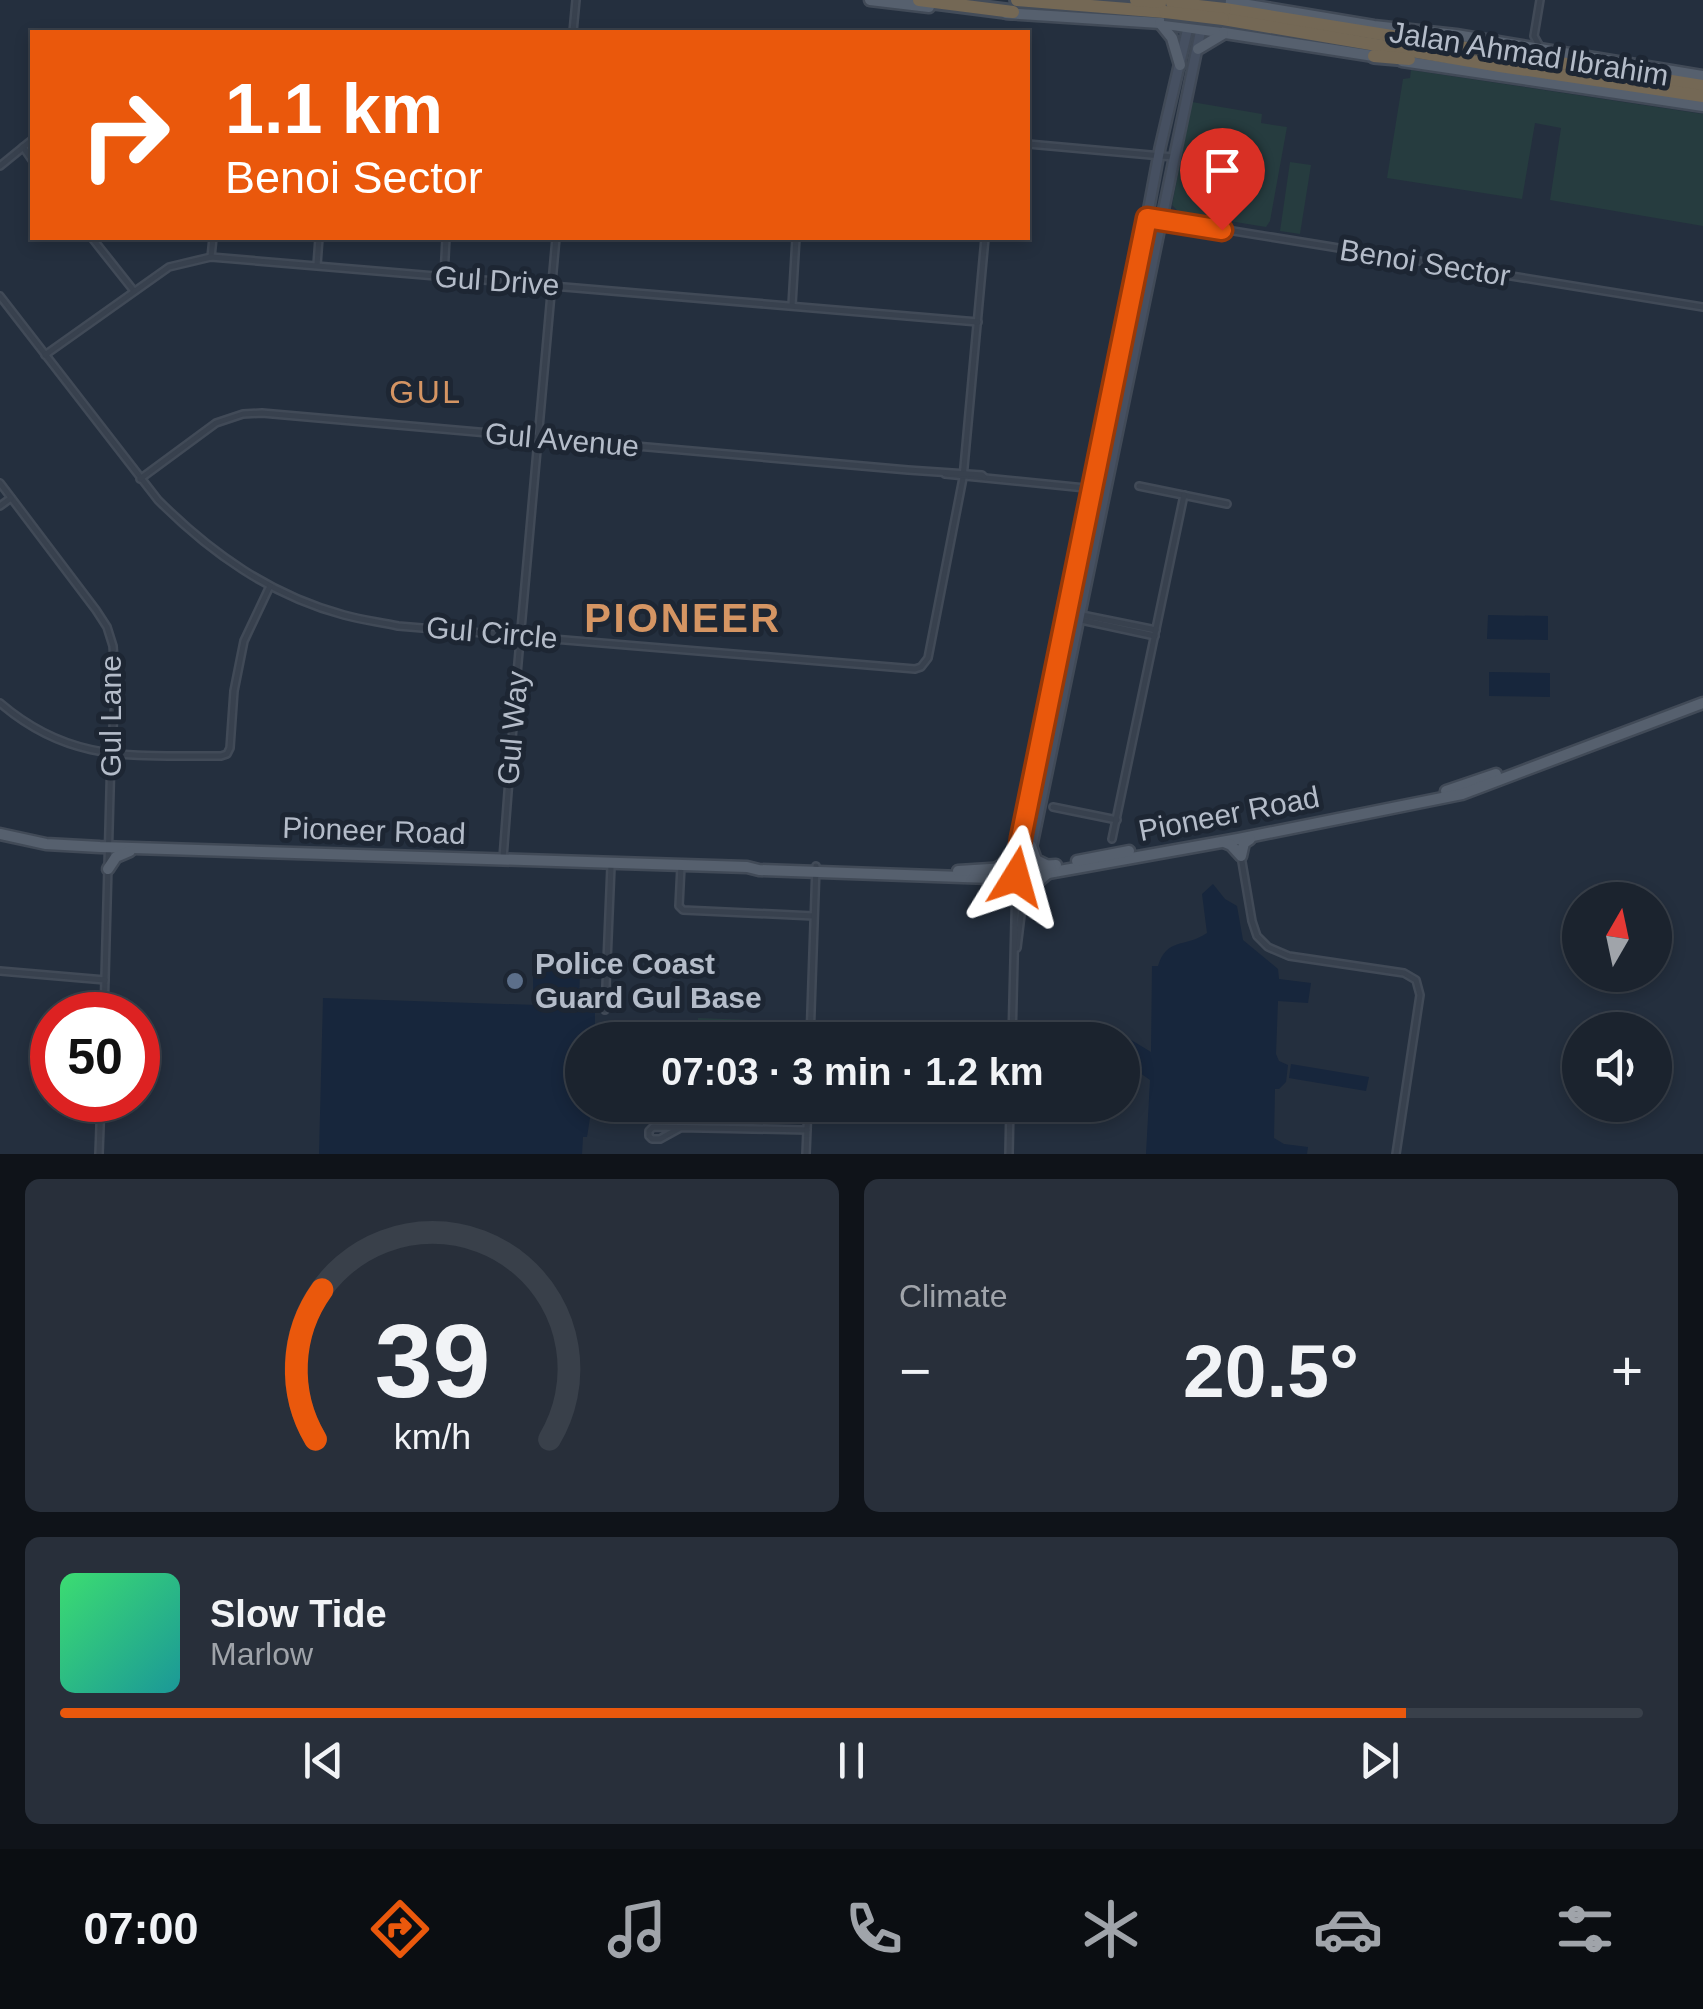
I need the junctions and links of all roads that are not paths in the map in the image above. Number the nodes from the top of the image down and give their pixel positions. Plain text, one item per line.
1 (576, 0) edge
2 (870, 0) edge
3 (919, 0) edge
4 (1136, 0) edge
5 (1540, 0) edge
6 (1015, 6) edge
7 (1228, 9) edge
8 (1193, 11) edge
9 (1374, 26) junction
10 (574, 30) edge
11 (1534, 36) junction
12 (1517, 46) junction
13 (1198, 49) junction
14 (1374, 56) junction
15 (1550, 57) junction
16 (1180, 64) junction
17 (1500, 66) junction
18 (1703, 76) edge
19 (1703, 86) edge
20 (1703, 96) edge
21 (1703, 106) edge
22 (30, 142) edge
23 (1030, 144) edge
24 (22, 148) junction
25 (1159, 155) junction
26 (1173, 156) junction
27 (30, 158) edge
28 (0, 166) edge
29 (1147, 218) junction
30 (1160, 220) junction
31 (94, 240) edge
32 (213, 240) edge
33 (318, 240) edge
34 (446, 240) edge
35 (556, 240) edge
36 (796, 240) edge
37 (986, 240) edge
38 (212, 256) junction
39 (316, 265) junction
40 (444, 277) junction
41 (552, 285) junction
42 (134, 291) junction
43 (1, 299) edge
44 (792, 305) junction
45 (1703, 307) edge
46 (978, 322) junction
47 (45, 355) junction
48 (540, 438) junction
49 (964, 475) junction
50 (140, 479) junction
51 (0, 483) edge
52 (1138, 486) dead end
53 (1093, 488) junction
54 (1105, 490) junction
55 (1184, 496) junction
56 (11, 498) junction
57 (1227, 504) dead end
58 (0, 506) edge
59 (270, 586) junction
60 (1067, 615) junction
61 (1079, 617) junction
62 (1155, 633) junction
63 (520, 636) junction
64 (1703, 701) edge
65 (0, 702) edge
66 (111, 754) junction
67 (1053, 806) dead end
68 (1117, 820) junction
69 (0, 834) edge
70 (1238, 836) junction
71 (1256, 836) junction
72 (1021, 838) junction
73 (1112, 840) dead end
74 (1208, 841) junction
75 (1222, 842) junction
76 (1031, 846) junction
77 (108, 848) junction
78 (140, 849) junction
79 (1240, 856) junction
80 (502, 860) junction
81 (611, 863) junction
82 (681, 866) junction
83 (108, 869) junction
84 (1050, 869) junction
85 (816, 870) junction
86 (1021, 873) junction
87 (991, 874) junction
88 (1019, 901) junction
89 (814, 916) junction
90 (0, 971) edge
91 (105, 980) junction
92 (105, 992) edge
93 (604, 1010) dead end
94 (811, 1022) edge
95 (1012, 1022) edge
96 (100, 1122) edge
97 (807, 1122) edge
98 (1010, 1122) edge
99 (680, 1128) junction
100 (807, 1130) junction
101 (99, 1154) edge
102 (806, 1154) edge
103 (1009, 1154) edge
104 (1396, 1154) edge

1 - 10 street
2 - 6 main road
3 - 6 highway
4 - 8 highway
5 - 11 street
6 - 8 highway
7 - 8 highway, bridge
7 - 8 main road, Jalan Ahmad Ibrahim
7 - 8 main road
7 - 9 main road, Jalan Ahmad Ibrahim
7 - 13 main road
7 - 14 main road, Jalan Ahmad Ibrahim
7 - 15 highway
7 - 17 highway
8 - 13 main road
8 - 16 main road
8 - 16 main road
9 - 12 main road, Jalan Ahmad Ibrahim
9 - 15 highway
11 - 12 street
11 - 15 street
12 - 15 main road, Jalan Ahmad Ibrahim
13 - 26 main road
14 - 17 highway
14 - 21 main road, Jalan Ahmad Ibrahim
15 - 18 main road, Jalan Ahmad Ibrahim
15 - 19 highway
16 - 25 main road
17 - 20 highway
22 - 24 street
23 - 25 street
24 - 27 street
24 - 28 street
25 - 26 street
25 - 29 main road
26 - 30 main road
29 - 30 street, Benoi Sector
29 - 53 main road
30 - 45 street, Benoi Sector
30 - 54 main road
31 - 42 street
32 - 38 street
33 - 39 street
34 - 40 street
35 - 41 street, Gul Way
36 - 44 street
37 - 46 street, Gul Circle
38 - 39 street, Gul Drive
38 - 42 street, Gul Drive
39 - 40 street, Gul Drive
40 - 41 street, Gul Drive
41 - 44 street, Gul Drive
41 - 48 street, Gul Way
42 - 47 street, Gul Drive
43 - 47 street, Gul Circle
44 - 46 street, Gul Drive
46 - 49 street, Gul Circle
47 - 50 street, Gul Circle
48 - 49 street, Gul Avenue
48 - 50 street, Gul Avenue
48 - 63 street, Gul Way
49 - 53 street, Gul Avenue
49 - 63 street, Gul Circle
50 - 59 street, Gul Circle
51 - 56 street, Gul Lane
52 - 55 street
53 - 54 street, Gul Avenue
53 - 60 main road
54 - 61 main road
55 - 57 street
55 - 62 street
56 - 58 street
56 - 66 street, Gul Lane
59 - 63 street, Gul Circle
59 - 66 street
60 - 61 street
60 - 72 main road
61 - 62 street
61 - 76 main road
62 - 68 street
63 - 80 street, Gul Way
64 - 70 main road, Pioneer Road
64 - 71 main road, Pioneer Road
65 - 66 street
66 - 77 street, Gul Lane
67 - 68 street
68 - 73 street
69 - 77 main road, Pioneer Road
70 - 71 main road, Pioneer Road
70 - 74 main road, Pioneer Road
70 - 75 main road, Pioneer Road
70 - 79 street
71 - 79 main road
72 - 86 main road
72 - 87 main road
74 - 75 main road, Pioneer Road
74 - 84 main road, Pioneer Road
75 - 79 main road
76 - 84 main road
76 - 86 main road
77 - 78 main road, Pioneer Road
77 - 83 street, Gul Lane
78 - 80 main road, Pioneer Road
78 - 83 main road
79 - 104 street
80 - 81 main road, Pioneer Road
81 - 82 main road, Pioneer Road
81 - 93 street
82 - 85 main road, Pioneer Road
82 - 89 street
83 - 91 street, Gul Lane
84 - 86 main road, Pioneer Road
84 - 88 main road
85 - 87 main road, Pioneer Road
85 - 89 street
86 - 87 main road, Pioneer Road
86 - 88 street
87 - 88 main road
88 - 95 street
89 - 94 street
90 - 91 street
91 - 92 street, Gul Lane
96 - 101 street
97 - 100 street
98 - 103 street
99 - 99 street
99 - 100 street
100 - 102 street

